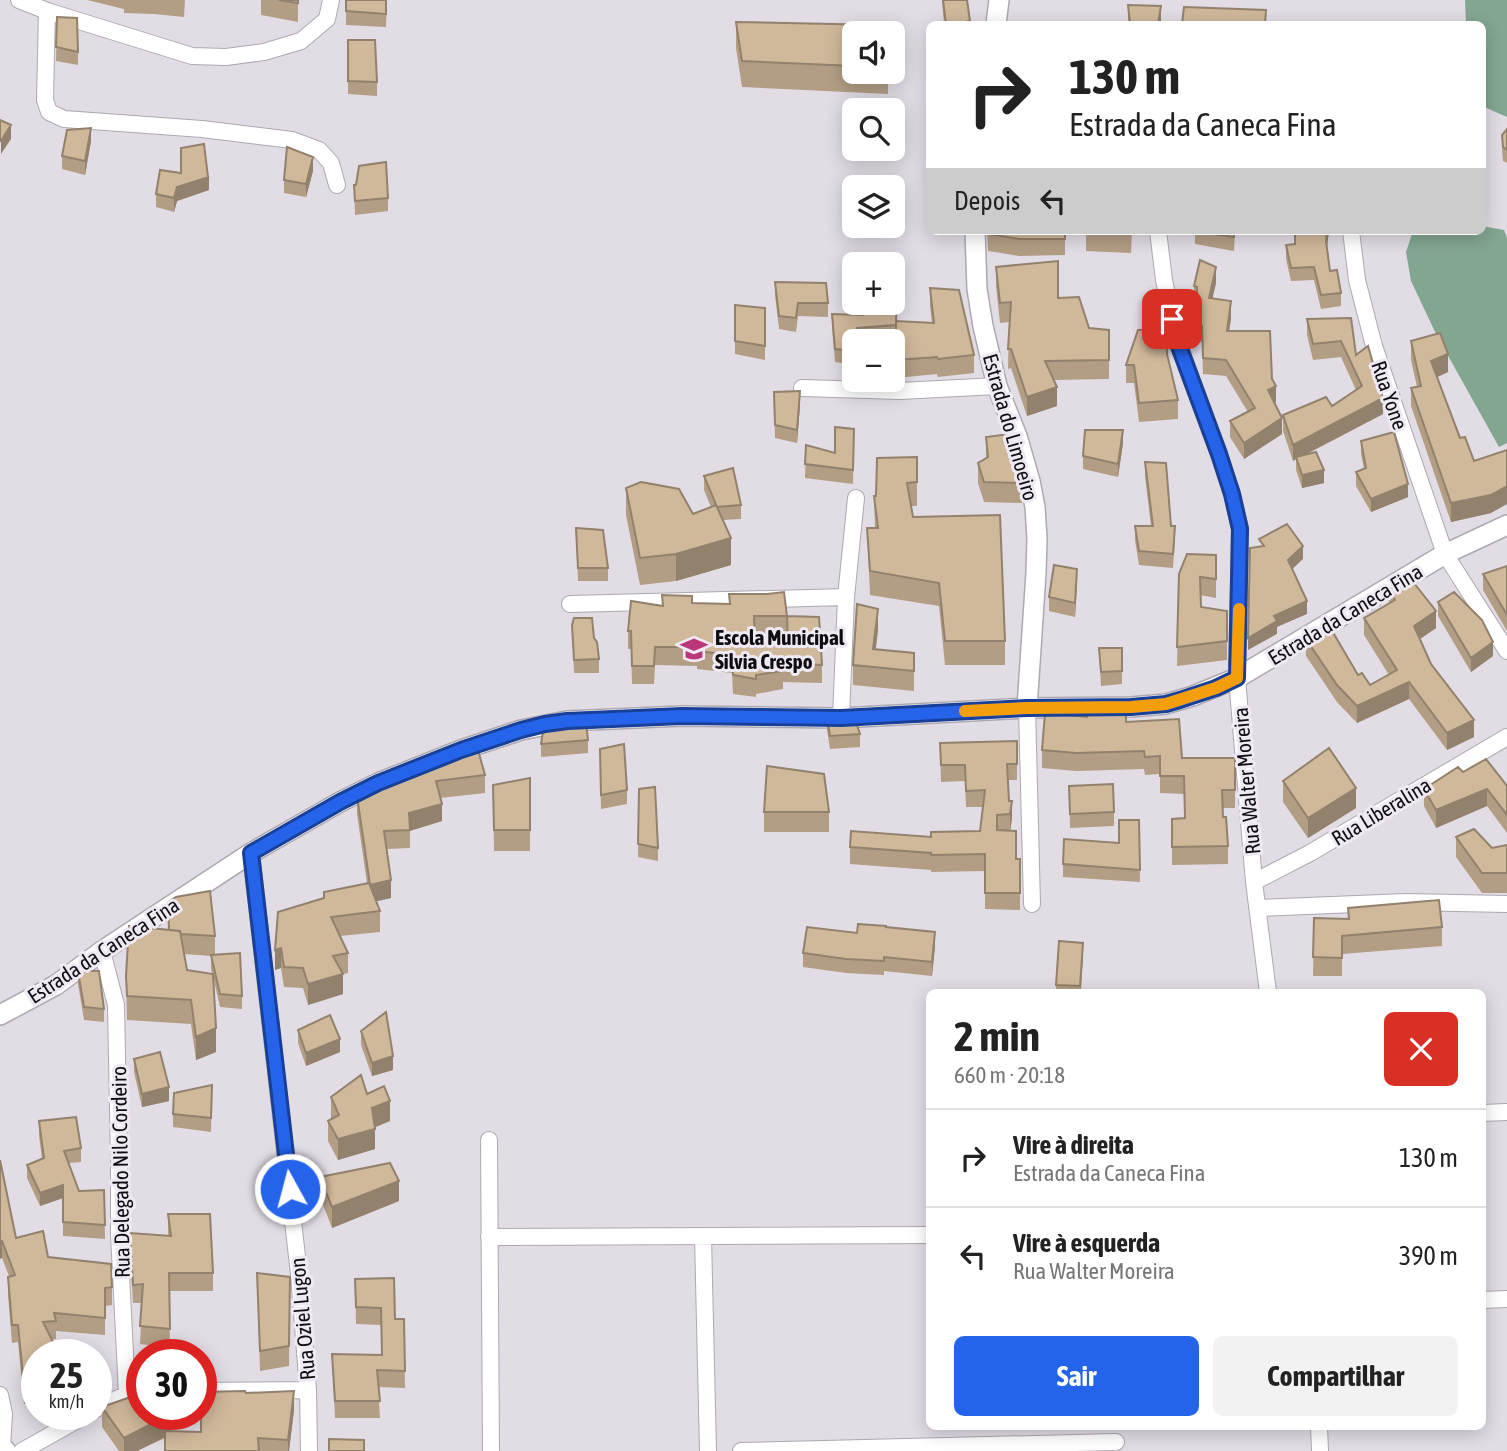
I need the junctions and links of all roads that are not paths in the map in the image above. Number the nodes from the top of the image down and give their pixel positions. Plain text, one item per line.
1 (19, 0) edge
2 (331, 0) edge
3 (999, 0) edge
4 (47, 11) junction
5 (996, 21) edge
6 (337, 185) dead end
7 (975, 235) edge
8 (1158, 235) edge
9 (1351, 235) edge
10 (998, 386) junction
11 (802, 388) dead end
12 (856, 498) dead end
13 (1507, 525) edge
14 (1445, 554) junction
15 (846, 597) junction
16 (570, 604) dead end
17 (1507, 651) edge
18 (1237, 678) junction
19 (1027, 708) junction
20 (841, 718) junction
21 (1507, 737) edge
22 (251, 853) junction
23 (1254, 882) junction
24 (1032, 904) dead end
25 (1507, 904) edge
26 (1258, 908) junction
27 (102, 951) junction
28 (1268, 989) edge
29 (0, 1015) edge
30 (1507, 1112) edge
31 (1486, 1113) edge
32 (489, 1140) dead end
33 (926, 1235) edge
34 (489, 1237) junction
35 (703, 1237) junction
36 (1507, 1299) edge
37 (1486, 1300) edge
38 (129, 1339) edge
39 (308, 1390) junction
40 (217, 1391) edge
41 (0, 1395) edge
42 (59, 1430) edge
43 (1319, 1430) edge
44 (1116, 1440) edge
45 (3, 1447) edge
46 (22, 1451) edge
47 (309, 1451) edge
48 (491, 1451) edge
49 (708, 1451) edge
50 (741, 1451) edge
51 (1320, 1451) edge

1 - 4 street
2 - 4 street
3 - 5 street
4 - 6 street
7 - 10 street, Estrada do Limoeiro
8 - 18 street, Rua Walter Moreira
9 - 14 street, Rua Yone
10 - 11 street
10 - 19 street, Estrada do Limoeiro
12 - 15 street
13 - 14 street, Estrada da Caneca Fina
14 - 17 street, Rua Yone
14 - 18 street, Estrada da Caneca Fina
15 - 16 street
15 - 20 street
18 - 19 street, Estrada da Caneca Fina
18 - 23 street, Rua Walter Moreira
19 - 20 street, Estrada da Caneca Fina
19 - 24 street
20 - 22 street, Estrada da Caneca Fina
21 - 23 street, Rua Liberalina
22 - 27 street, Estrada da Caneca Fina
22 - 39 street, Rua Oziel Lugon
23 - 26 street, Rua Walter Moreira
25 - 26 street
26 - 28 street, Rua Walter Moreira
27 - 29 street, Estrada da Caneca Fina
27 - 38 street, Rua Delegado Nilo Cordeiro
30 - 31 street
32 - 34 street
33 - 35 street
34 - 35 street
34 - 48 street
35 - 49 street
36 - 37 street
39 - 40 street
39 - 47 street, Rua Oziel Lugon
41 - 45 street
42 - 46 street
43 - 51 street
44 - 50 street

